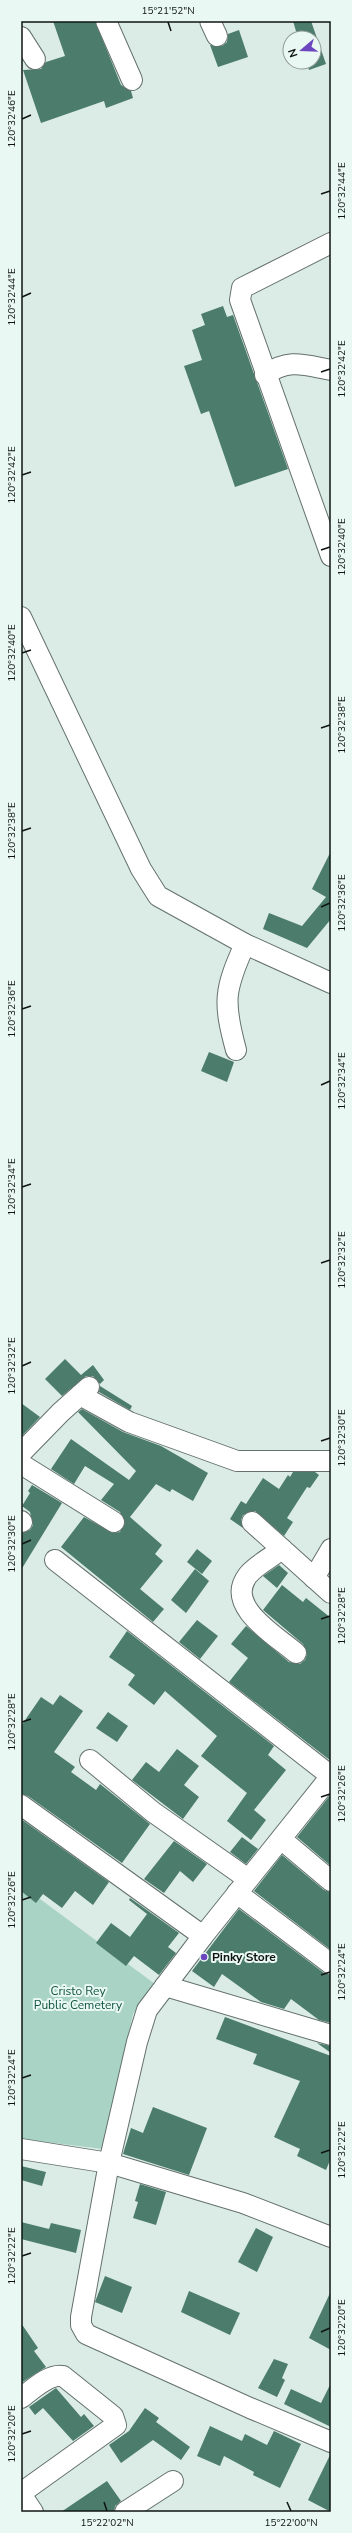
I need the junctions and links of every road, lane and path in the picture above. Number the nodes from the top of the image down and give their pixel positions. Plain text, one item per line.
1 (106, 21) edge
2 (21, 37) edge
3 (35, 59) dead end
4 (132, 80) dead end
5 (331, 243) edge
6 (331, 370) edge
7 (265, 375) junction
8 (331, 556) edge
9 (21, 618) edge
10 (245, 944) junction
11 (331, 983) edge
12 (236, 1050) dead end
13 (21, 1453) edge
14 (331, 1461) edge
15 (21, 1464) edge
16 (114, 1522) dead end
17 (252, 1522) dead end
18 (282, 1549) junction
19 (331, 1549) edge
20 (55, 1560) dead end
21 (314, 1578) junction
22 (331, 1593) edge
23 (296, 1654) dead end
24 (90, 1760) dead end
25 (329, 1782) edge
26 (21, 1805) edge
27 (281, 1839) junction
28 (331, 1881) edge
29 (243, 1886) junction
30 (203, 1936) junction
31 (331, 1964) edge
32 (165, 1986) junction
33 (331, 2035) edge
34 (21, 2149) edge
35 (109, 2163) junction
36 (331, 2237) edge
37 (21, 2398) edge
38 (331, 2442) edge
39 (173, 2481) dead end
40 (21, 2494) edge
41 (33, 2512) edge
42 (125, 2512) edge

1 - 4 street
2 - 3 street
5 - 7 street
6 - 7 street
7 - 8 street
9 - 10 street
10 - 11 street
10 - 12 street
13 - 14 street
15 - 16 street
17 - 18 street
18 - 21 street
18 - 23 street
19 - 21 street
20 - 25 street
21 - 22 street
24 - 29 street
25 - 27 street
26 - 30 street
27 - 28 street
27 - 29 street
29 - 30 street
29 - 31 street
30 - 32 street
32 - 33 street
32 - 35 street
34 - 35 street
35 - 36 street
35 - 38 street
37 - 40 street
39 - 42 street
40 - 41 street

